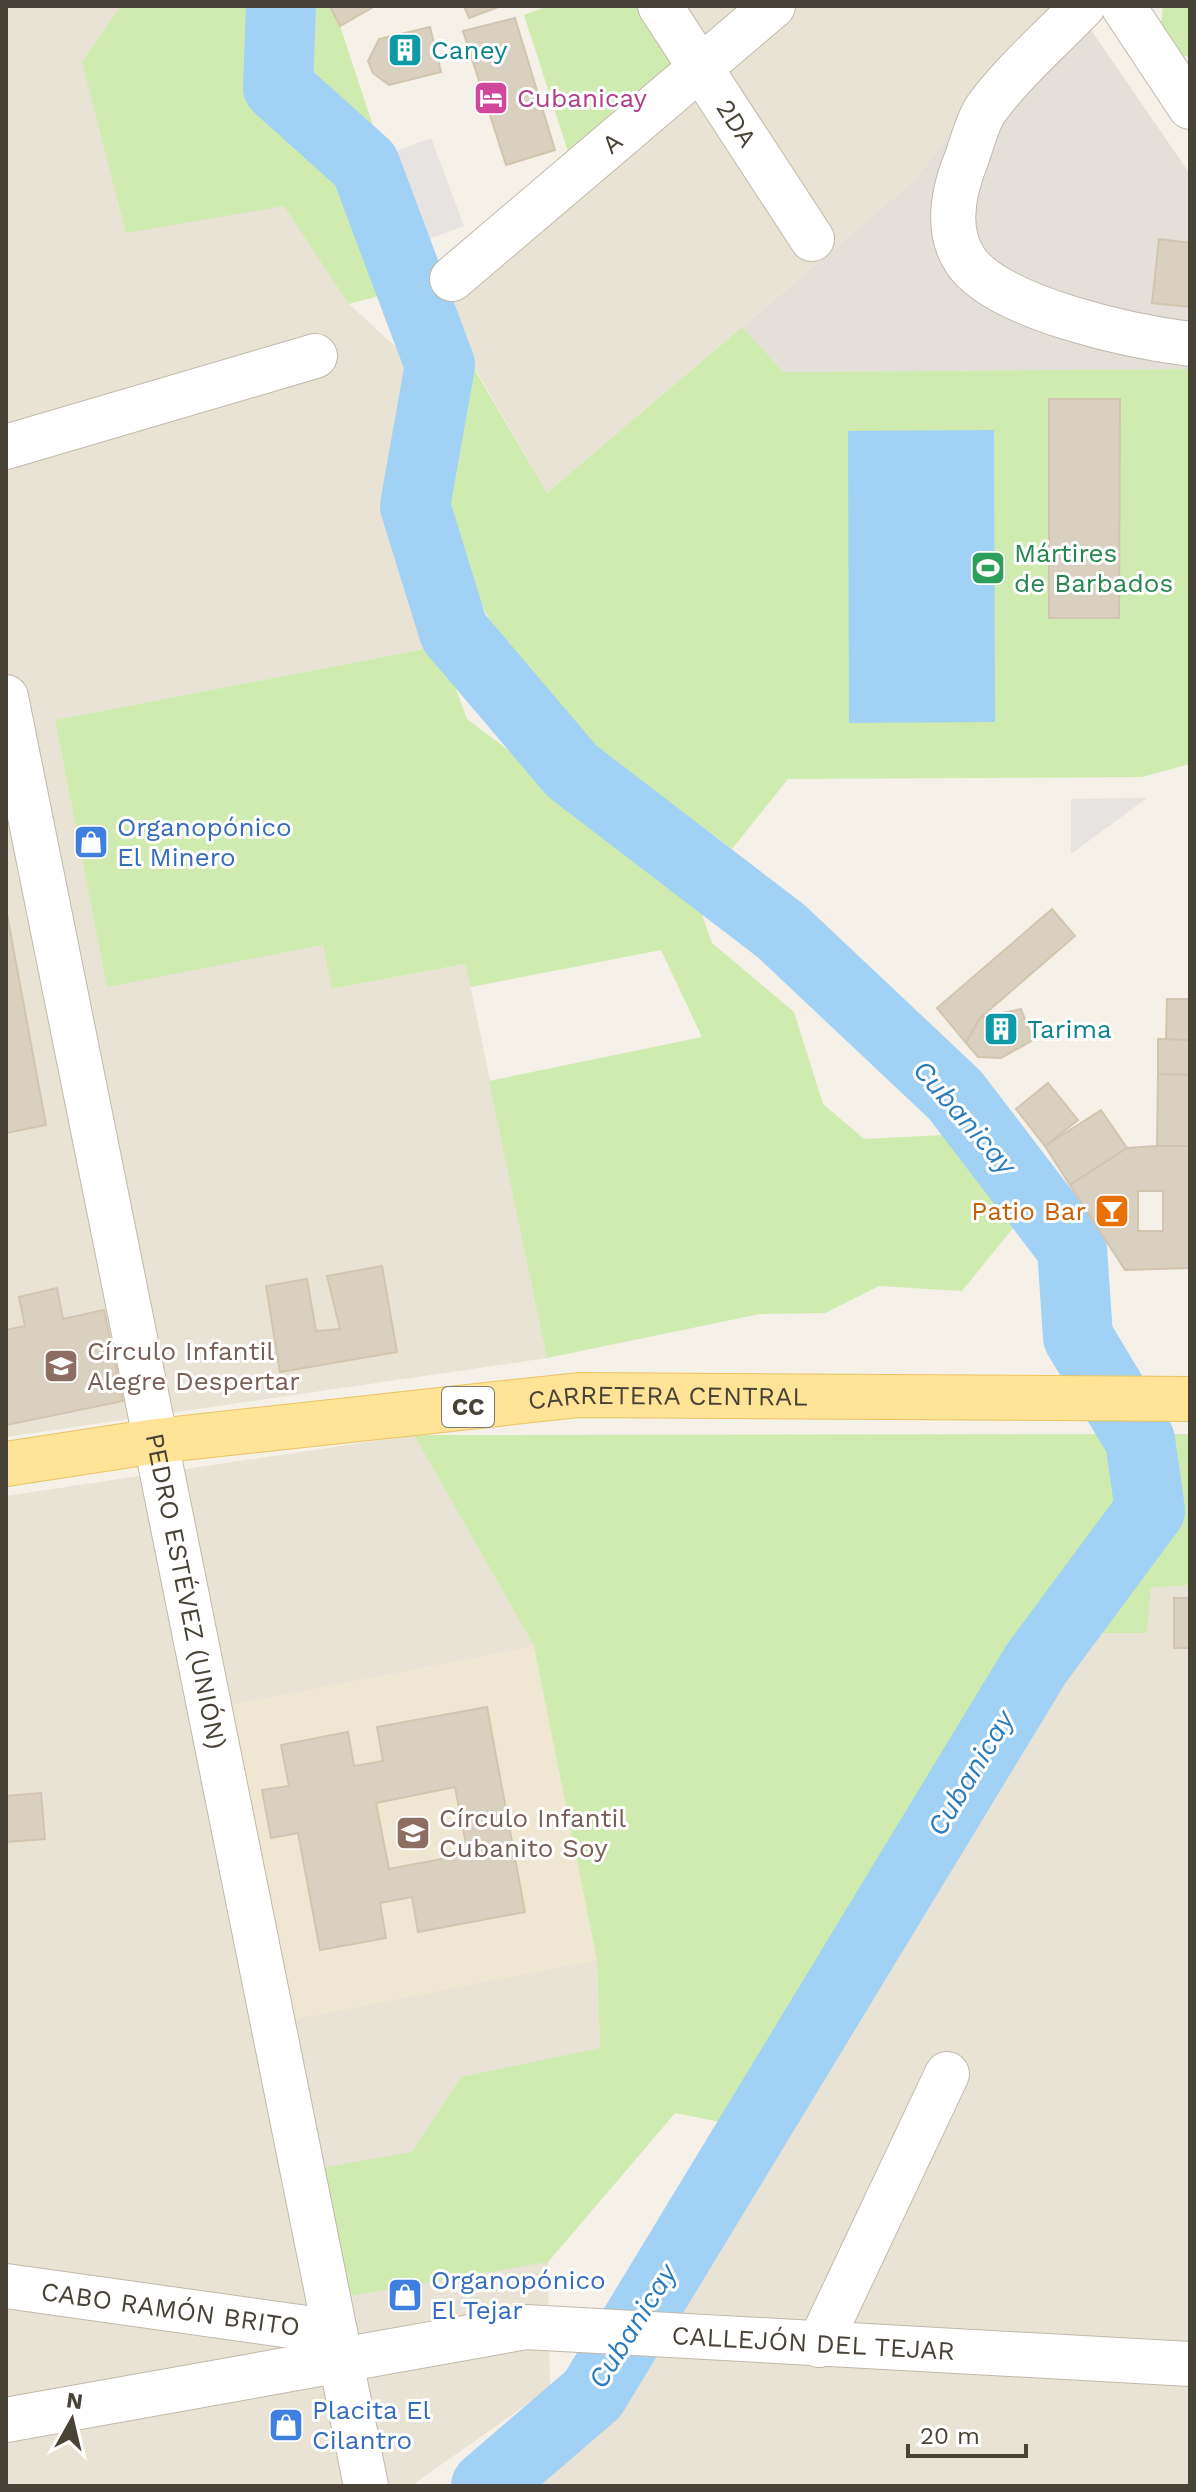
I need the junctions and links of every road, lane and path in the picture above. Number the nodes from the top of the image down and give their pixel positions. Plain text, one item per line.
1 (660, 6) edge
2 (773, 6) edge
3 (1083, 6) edge
4 (1123, 6) edge
5 (701, 67) junction
6 (1190, 107) edge
7 (812, 239) dead end
8 (452, 279) dead end
9 (1190, 344) edge
10 (315, 356) dead end
11 (6, 447) edge
12 (6, 697) edge
13 (20, 837) edge
14 (1190, 1399) edge
15 (156, 1441) junction
16 (6, 1464) edge
17 (947, 2074) dead end
18 (6, 2286) edge
19 (819, 2345) junction
20 (338, 2346) junction
21 (1190, 2364) edge
22 (6, 2420) edge
23 (366, 2486) edge

1 - 5 street, 2DA
2 - 5 street, A
3 - 9 street
4 - 6 street
5 - 7 street, 2DA
5 - 8 street, A
10 - 11 street
12 - 13 street, PEDRO ESTÉVEZ (UNIÓN)
13 - 15 street, PEDRO ESTÉVEZ (UNIÓN)
14 - 15 main road, CARRETERA CENTRAL / CC
15 - 16 main road, CARRETERA CENTRAL / CC
15 - 20 street, PEDRO ESTÉVEZ (UNIÓN)
17 - 19 street
18 - 20 street, CABO RAMÓN BRITO
19 - 20 street, CALLEJÓN DEL TEJAR
19 - 21 street, CALLEJÓN DEL TEJAR
20 - 22 street, CALLEJÓN DEL TEJAR
20 - 23 street, PEDRO ESTÉVEZ (UNIÓN)

